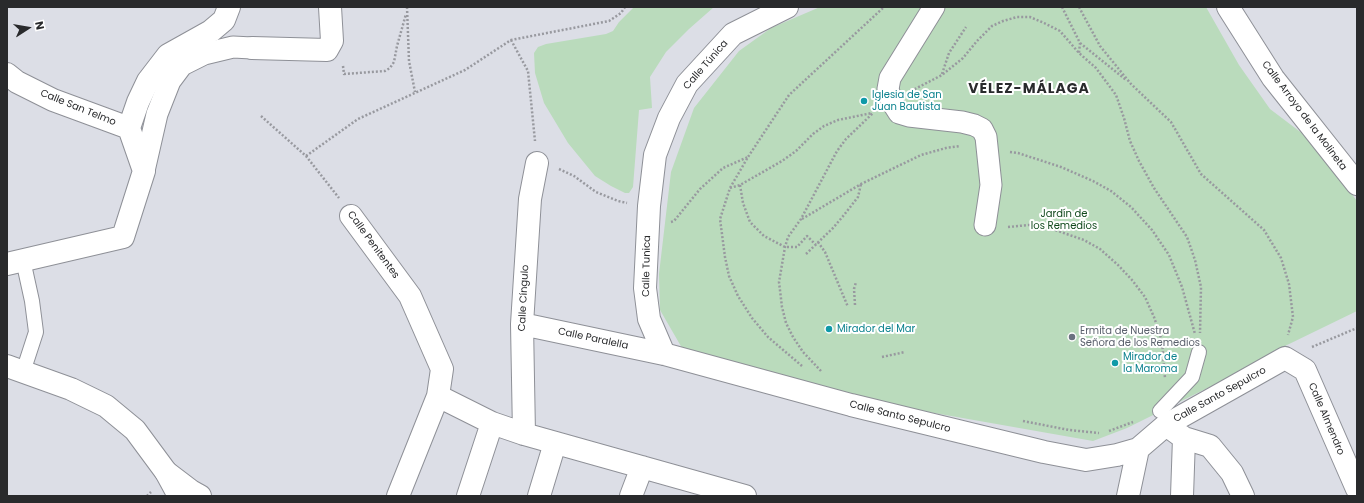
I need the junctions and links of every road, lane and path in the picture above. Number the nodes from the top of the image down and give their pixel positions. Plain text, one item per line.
1 (229, 7) edge
2 (330, 7) edge
3 (407, 7) edge
4 (625, 7) edge
5 (787, 7) edge
6 (884, 7) edge
7 (934, 7) edge
8 (1062, 7) edge
9 (1079, 7) edge
10 (1228, 7) edge
11 (406, 14) junction
12 (966, 27) dead end
13 (511, 40) junction
14 (332, 41) junction
15 (1080, 43) junction
16 (252, 48) joint
17 (1079, 53) junction
18 (7, 74) edge
19 (942, 75) junction
20 (1131, 84) junction
21 (415, 92) junction
22 (892, 102) junction
23 (873, 113) junction
24 (261, 116) dead end
25 (129, 128) junction
26 (988, 149) junction
27 (306, 156) junction
28 (748, 157) junction
29 (537, 163) junction
30 (144, 171) junction
31 (861, 184) junction
32 (1357, 184) edge
33 (740, 185) junction
34 (730, 188) junction
35 (649, 214) junction
36 (351, 216) joint
37 (801, 219) junction
38 (985, 225) joint
39 (817, 243) junction
40 (785, 248) junction
41 (806, 254) dead end
42 (15, 262) edge
43 (856, 282) dead end
44 (855, 305) dead end
45 (848, 306) dead end
46 (522, 324) junction
47 (1357, 328) edge
48 (905, 352) dead end
49 (1199, 352) junction
50 (664, 354) junction
51 (882, 357) dead end
52 (1285, 358) junction
53 (806, 368) dead end
54 (15, 369) edge
55 (818, 373) dead end
56 (438, 396) junction
57 (1163, 418) junction
58 (1023, 421) dead end
59 (492, 423) junction
60 (524, 434) junction
61 (1184, 438) junction
62 (555, 443) junction
63 (1138, 449) junction
64 (642, 467) junction
65 (166, 472) junction
66 (1357, 489) edge
67 (708, 491) edge
68 (179, 496) edge
69 (200, 496) edge
70 (398, 496) edge
71 (468, 496) edge
72 (539, 496) edge
73 (631, 496) edge
74 (746, 496) edge
75 (1128, 496) edge
76 (1182, 496) edge
77 (1243, 496) edge

1 - 25 street
2 - 14 street
3 - 11 path
4 - 13 path
5 - 35 street, Calle Túnica
6 - 28 path
7 - 22 street
8 - 15 path
9 - 20 path
10 - 32 street, Calle Arroyo de la Molineta
11 - 14 path
11 - 21 path
12 - 19 path
13 - 21 path
13 - 29 path
14 - 16 street
15 - 17 path
15 - 20 path
16 - 30 street
17 - 19 path
17 - 49 path
18 - 25 street, Calle San Telmo
19 - 22 path
20 - 52 path
21 - 27 path
22 - 23 path
22 - 26 street
23 - 33 path
23 - 37 path
24 - 27 path, Calle Penitentes
25 - 30 street
26 - 31 path
26 - 38 street
26 - 49 path
27 - 36 path, Calle Penitentes
28 - 34 path
28 - 35 path
29 - 35 path
29 - 46 street, Calle Cíngulo
30 - 42 street
31 - 37 path
31 - 39 path
33 - 34 path
33 - 40 path
34 - 53 path
35 - 50 street, Calle Tunica
36 - 56 street, Calle Penitentes
37 - 40 path
38 - 57 path
39 - 40 path
39 - 41 path
39 - 45 path
40 - 55 path
42 - 54 lane
43 - 44 path
46 - 50 street, Calle Paralella
46 - 60 street, Calle Cíngulo
47 - 52 path
48 - 51 path
49 - 57 lane
50 - 63 street, Calle Santo Sepulcro
52 - 57 street, Calle Santo Sepulcro
52 - 66 street, Calle Almendro
54 - 65 street
56 - 59 street
56 - 70 street, Calle Penitentes
57 - 58 path
57 - 61 street
57 - 63 street, Calle Santo Sepulcro
59 - 60 street
59 - 71 street
60 - 62 street
61 - 76 street
61 - 77 street
62 - 64 street
62 - 72 street
63 - 75 street
64 - 67 street
64 - 73 street
65 - 68 street
65 - 69 street
67 - 74 street

